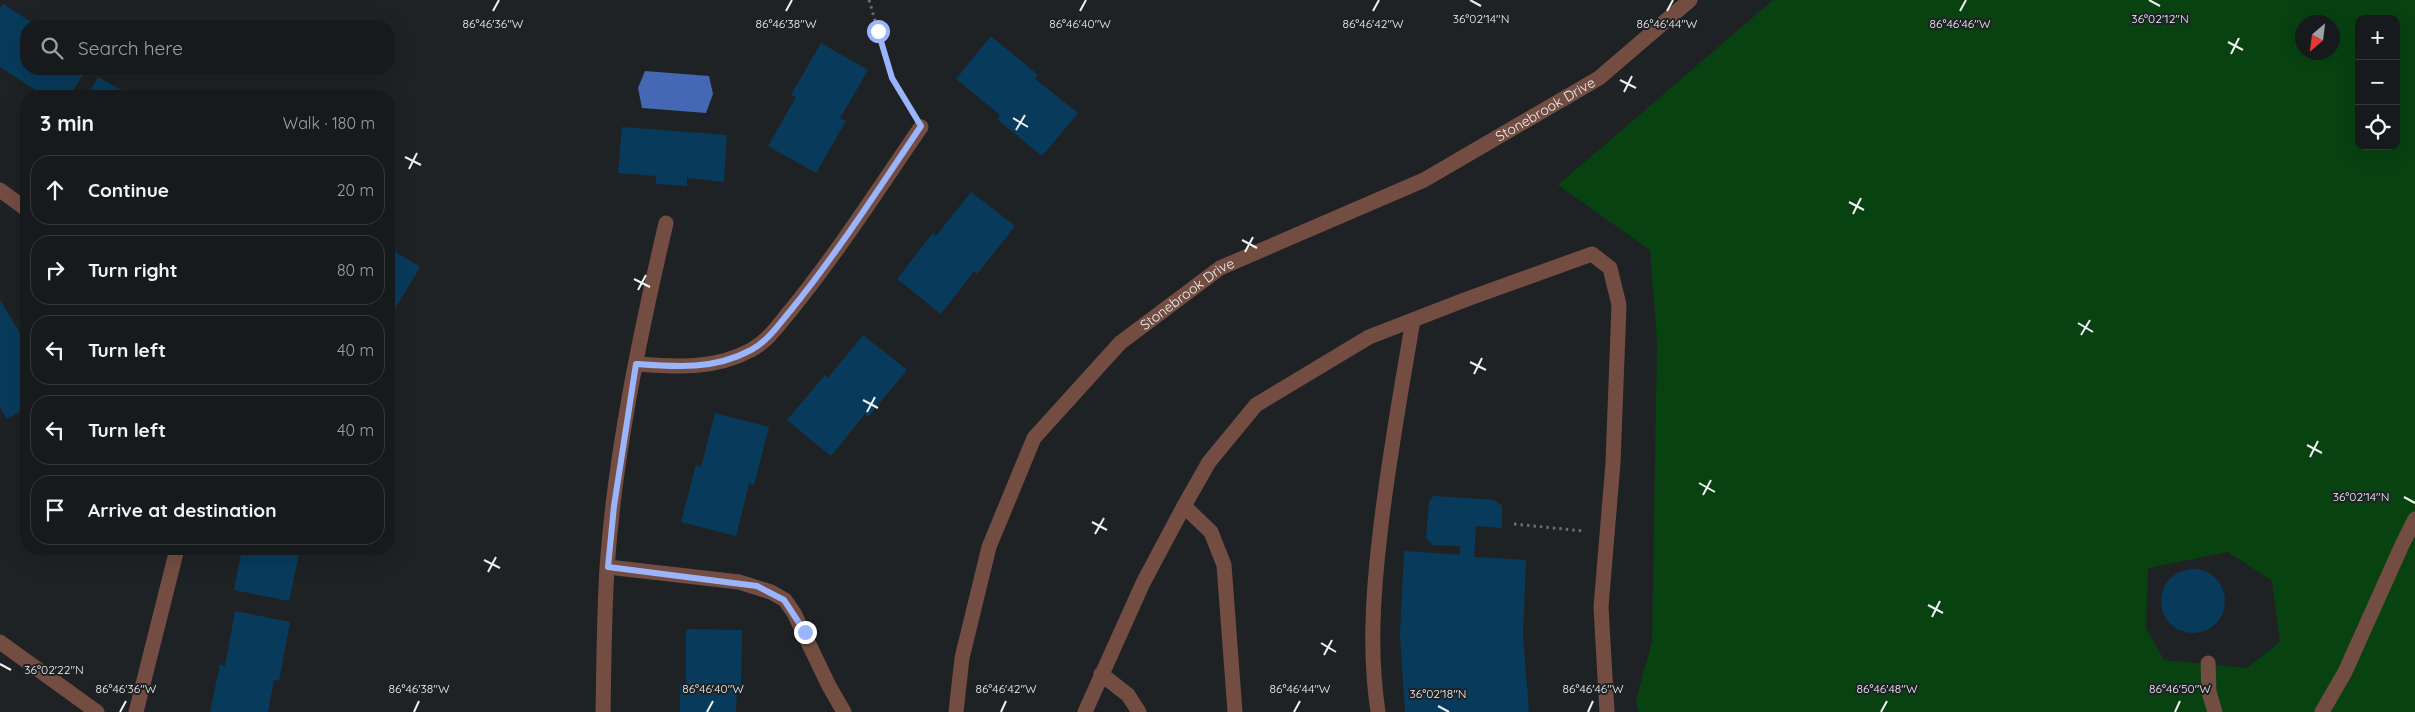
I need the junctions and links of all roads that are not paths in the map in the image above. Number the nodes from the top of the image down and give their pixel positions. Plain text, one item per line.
1 (1690, 0) edge
2 (921, 126) road end
3 (0, 190) edge
4 (20, 205) edge
5 (666, 223) dead end
6 (1413, 320) junction
7 (636, 364) junction
8 (1184, 506) junction
9 (2415, 520) edge
10 (175, 555) edge
11 (608, 567) junction
12 (0, 642) edge
13 (2208, 663) dead end
14 (1101, 674) junction
15 (97, 712) edge
16 (136, 712) edge
17 (603, 712) edge
18 (844, 712) edge
19 (956, 712) edge
20 (1085, 712) edge
21 (1139, 712) edge
22 (1235, 712) edge
23 (1378, 712) edge
24 (1607, 712) edge
25 (2215, 712) edge
26 (2322, 712) edge

1 - 19 street, Stonebrook Drive
2 - 7 street
3 - 4 street
5 - 7 street
6 - 8 street
6 - 23 street
6 - 24 street
7 - 11 street
8 - 14 street
8 - 22 street
9 - 26 street
10 - 16 street
11 - 17 street
11 - 18 street
12 - 15 street
13 - 25 street
14 - 20 street
14 - 21 street

